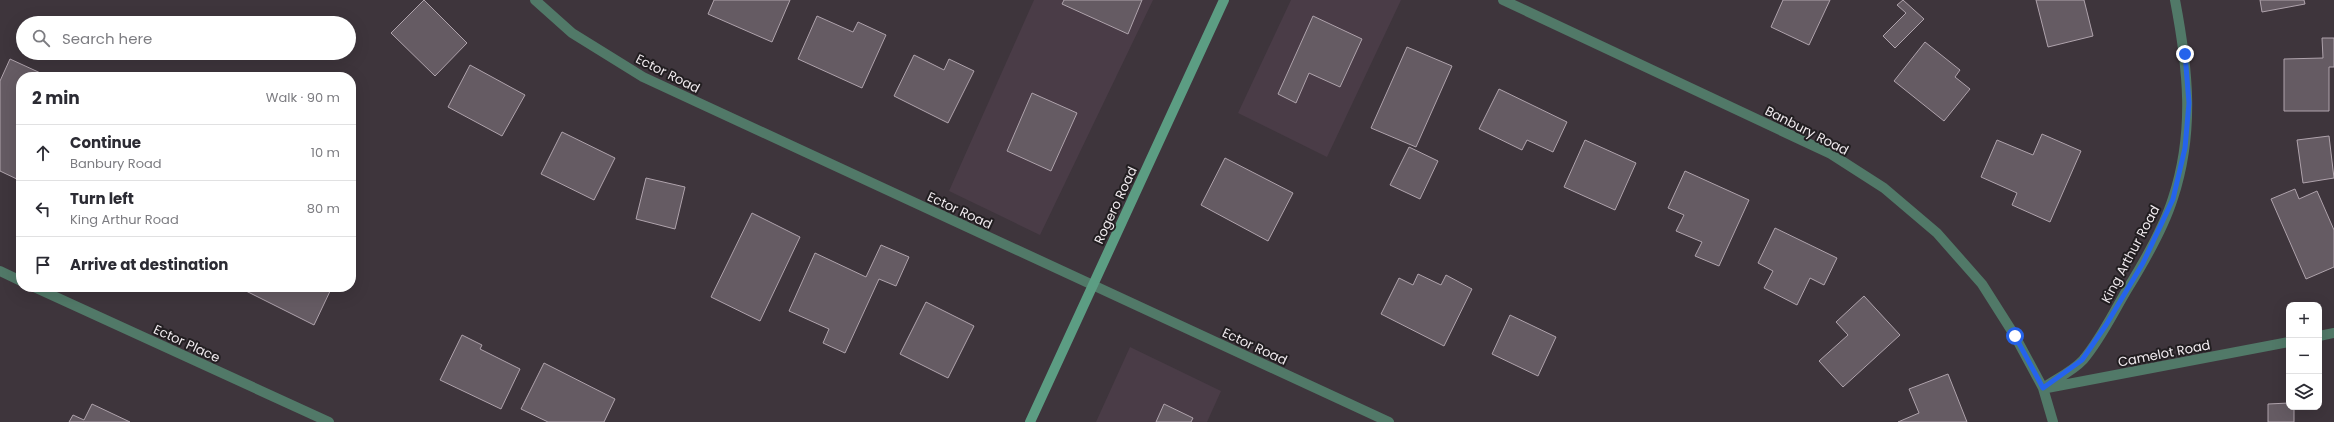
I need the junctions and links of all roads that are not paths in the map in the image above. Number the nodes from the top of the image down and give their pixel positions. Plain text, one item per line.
1 (535, 0) edge
2 (1224, 0) edge
3 (1503, 0) edge
4 (2176, 0) edge
5 (0, 271) edge
6 (16, 279) edge
7 (1092, 286) junction
8 (45, 292) edge
9 (2334, 333) edge
10 (2322, 335) edge
11 (2286, 343) edge
12 (2043, 388) junction
13 (330, 422) edge
14 (1030, 422) edge
15 (1388, 422) edge
16 (2053, 422) edge

1 - 7 street, Ector Road
2 - 7 main road, Rogero Road
3 - 12 street, Banbury Road
4 - 12 street, King Arthur Road
5 - 6 street
7 - 14 main road, Rogero Road
7 - 15 street, Ector Road
8 - 13 street, Ector Place
9 - 10 street
11 - 12 street, Camelot Road
12 - 16 street

